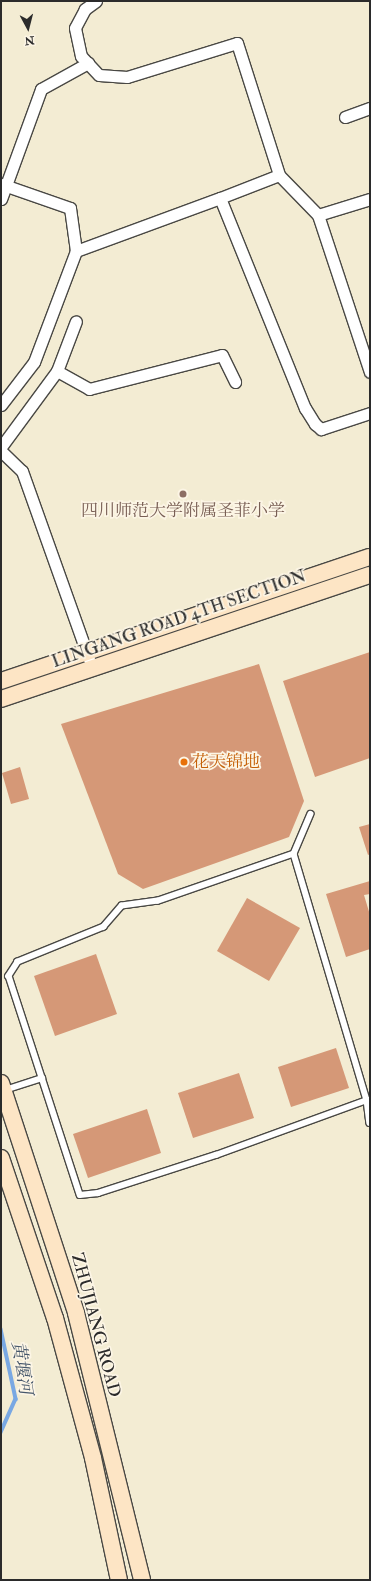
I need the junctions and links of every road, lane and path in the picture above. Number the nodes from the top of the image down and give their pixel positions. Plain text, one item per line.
1 (96, 1) edge
2 (88, 63) junction
3 (370, 108) edge
4 (345, 116) dead end
5 (279, 175) junction
6 (4, 185) edge
7 (220, 198) junction
8 (370, 199) edge
9 (1, 200) edge
10 (318, 215) junction
11 (76, 251) junction
12 (76, 321) dead end
13 (368, 357) edge
14 (57, 371) junction
15 (370, 372) edge
16 (235, 382) dead end
17 (1, 405) edge
18 (370, 413) edge
19 (1, 447) edge
20 (1, 451) edge
21 (370, 557) edge
22 (370, 575) edge
23 (87, 653) junction
24 (92, 669) junction
25 (1, 681) edge
26 (1, 699) edge
27 (311, 814) dead end
28 (294, 854) junction
29 (42, 1078) junction
30 (2, 1087) edge
31 (369, 1100) edge
32 (370, 1124) edge
33 (1, 1158) edge
34 (119, 1580) edge
35 (142, 1580) edge

1 - 2 street
2 - 5 street
2 - 6 street
3 - 4 street
5 - 7 street
5 - 10 street
6 - 9 street
6 - 11 street
7 - 11 street
7 - 18 street
8 - 10 street
10 - 13 street
11 - 17 street
12 - 14 street
13 - 15 street
14 - 16 street
14 - 19 street
20 - 23 street
21 - 23 main road, LINGANG ROAD 4TH SECTION
22 - 24 main road, LINGANG ROAD 4TH SECTION
23 - 24 street
23 - 25 main road, LINGANG ROAD 4TH SECTION
24 - 26 main road, LINGANG ROAD 4TH SECTION
27 - 28 lane
28 - 29 lane
28 - 31 lane
29 - 30 lane
29 - 31 lane
30 - 35 main road, ZHUJIANG ROAD
31 - 32 lane
33 - 34 main road

